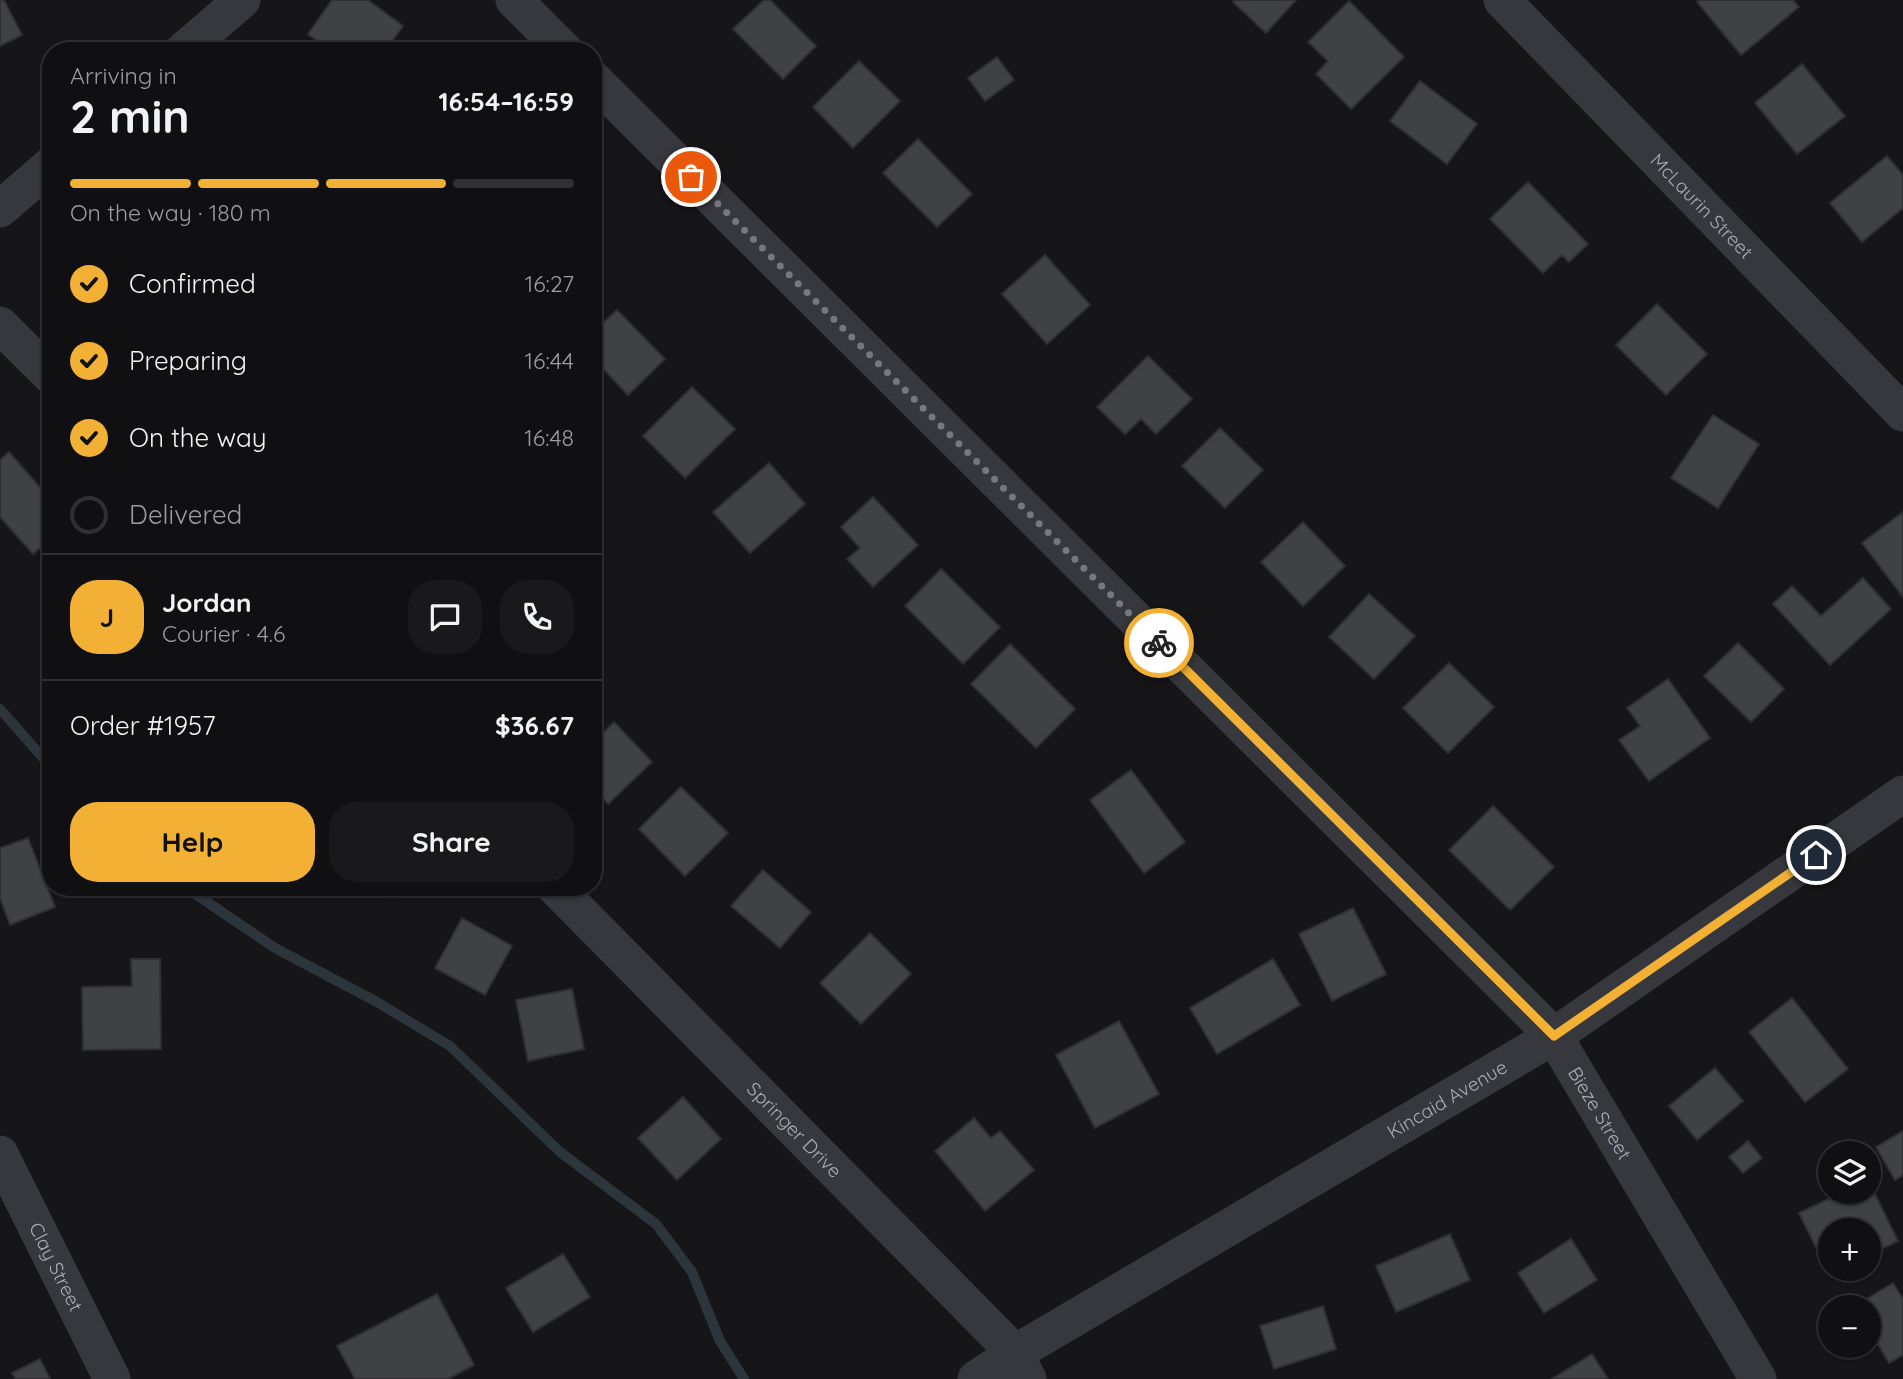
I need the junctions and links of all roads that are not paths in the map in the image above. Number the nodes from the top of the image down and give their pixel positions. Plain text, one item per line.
1 (242, 0) edge
2 (514, 0) edge
3 (1502, 0) edge
4 (193, 42) edge
5 (556, 42) edge
6 (602, 88) edge
7 (42, 173) edge
8 (0, 209) edge
9 (0, 325) edge
10 (42, 367) edge
11 (1903, 413) edge
12 (1903, 794) edge
13 (564, 896) edge
14 (1554, 1036) junction
15 (0, 1154) edge
16 (1022, 1366) edge
17 (112, 1379) edge
18 (976, 1379) edge
19 (1758, 1379) edge

1 - 4 street
2 - 5 street
3 - 11 street, McLaurin Street
6 - 14 street, Bieze Street
7 - 8 street
9 - 10 street
12 - 14 street, Kincaid Avenue
13 - 16 street, Springer Drive
14 - 16 street, Kincaid Avenue
14 - 19 street, Bieze Street
15 - 17 street, Clay Street
16 - 18 street, Kincaid Avenue

